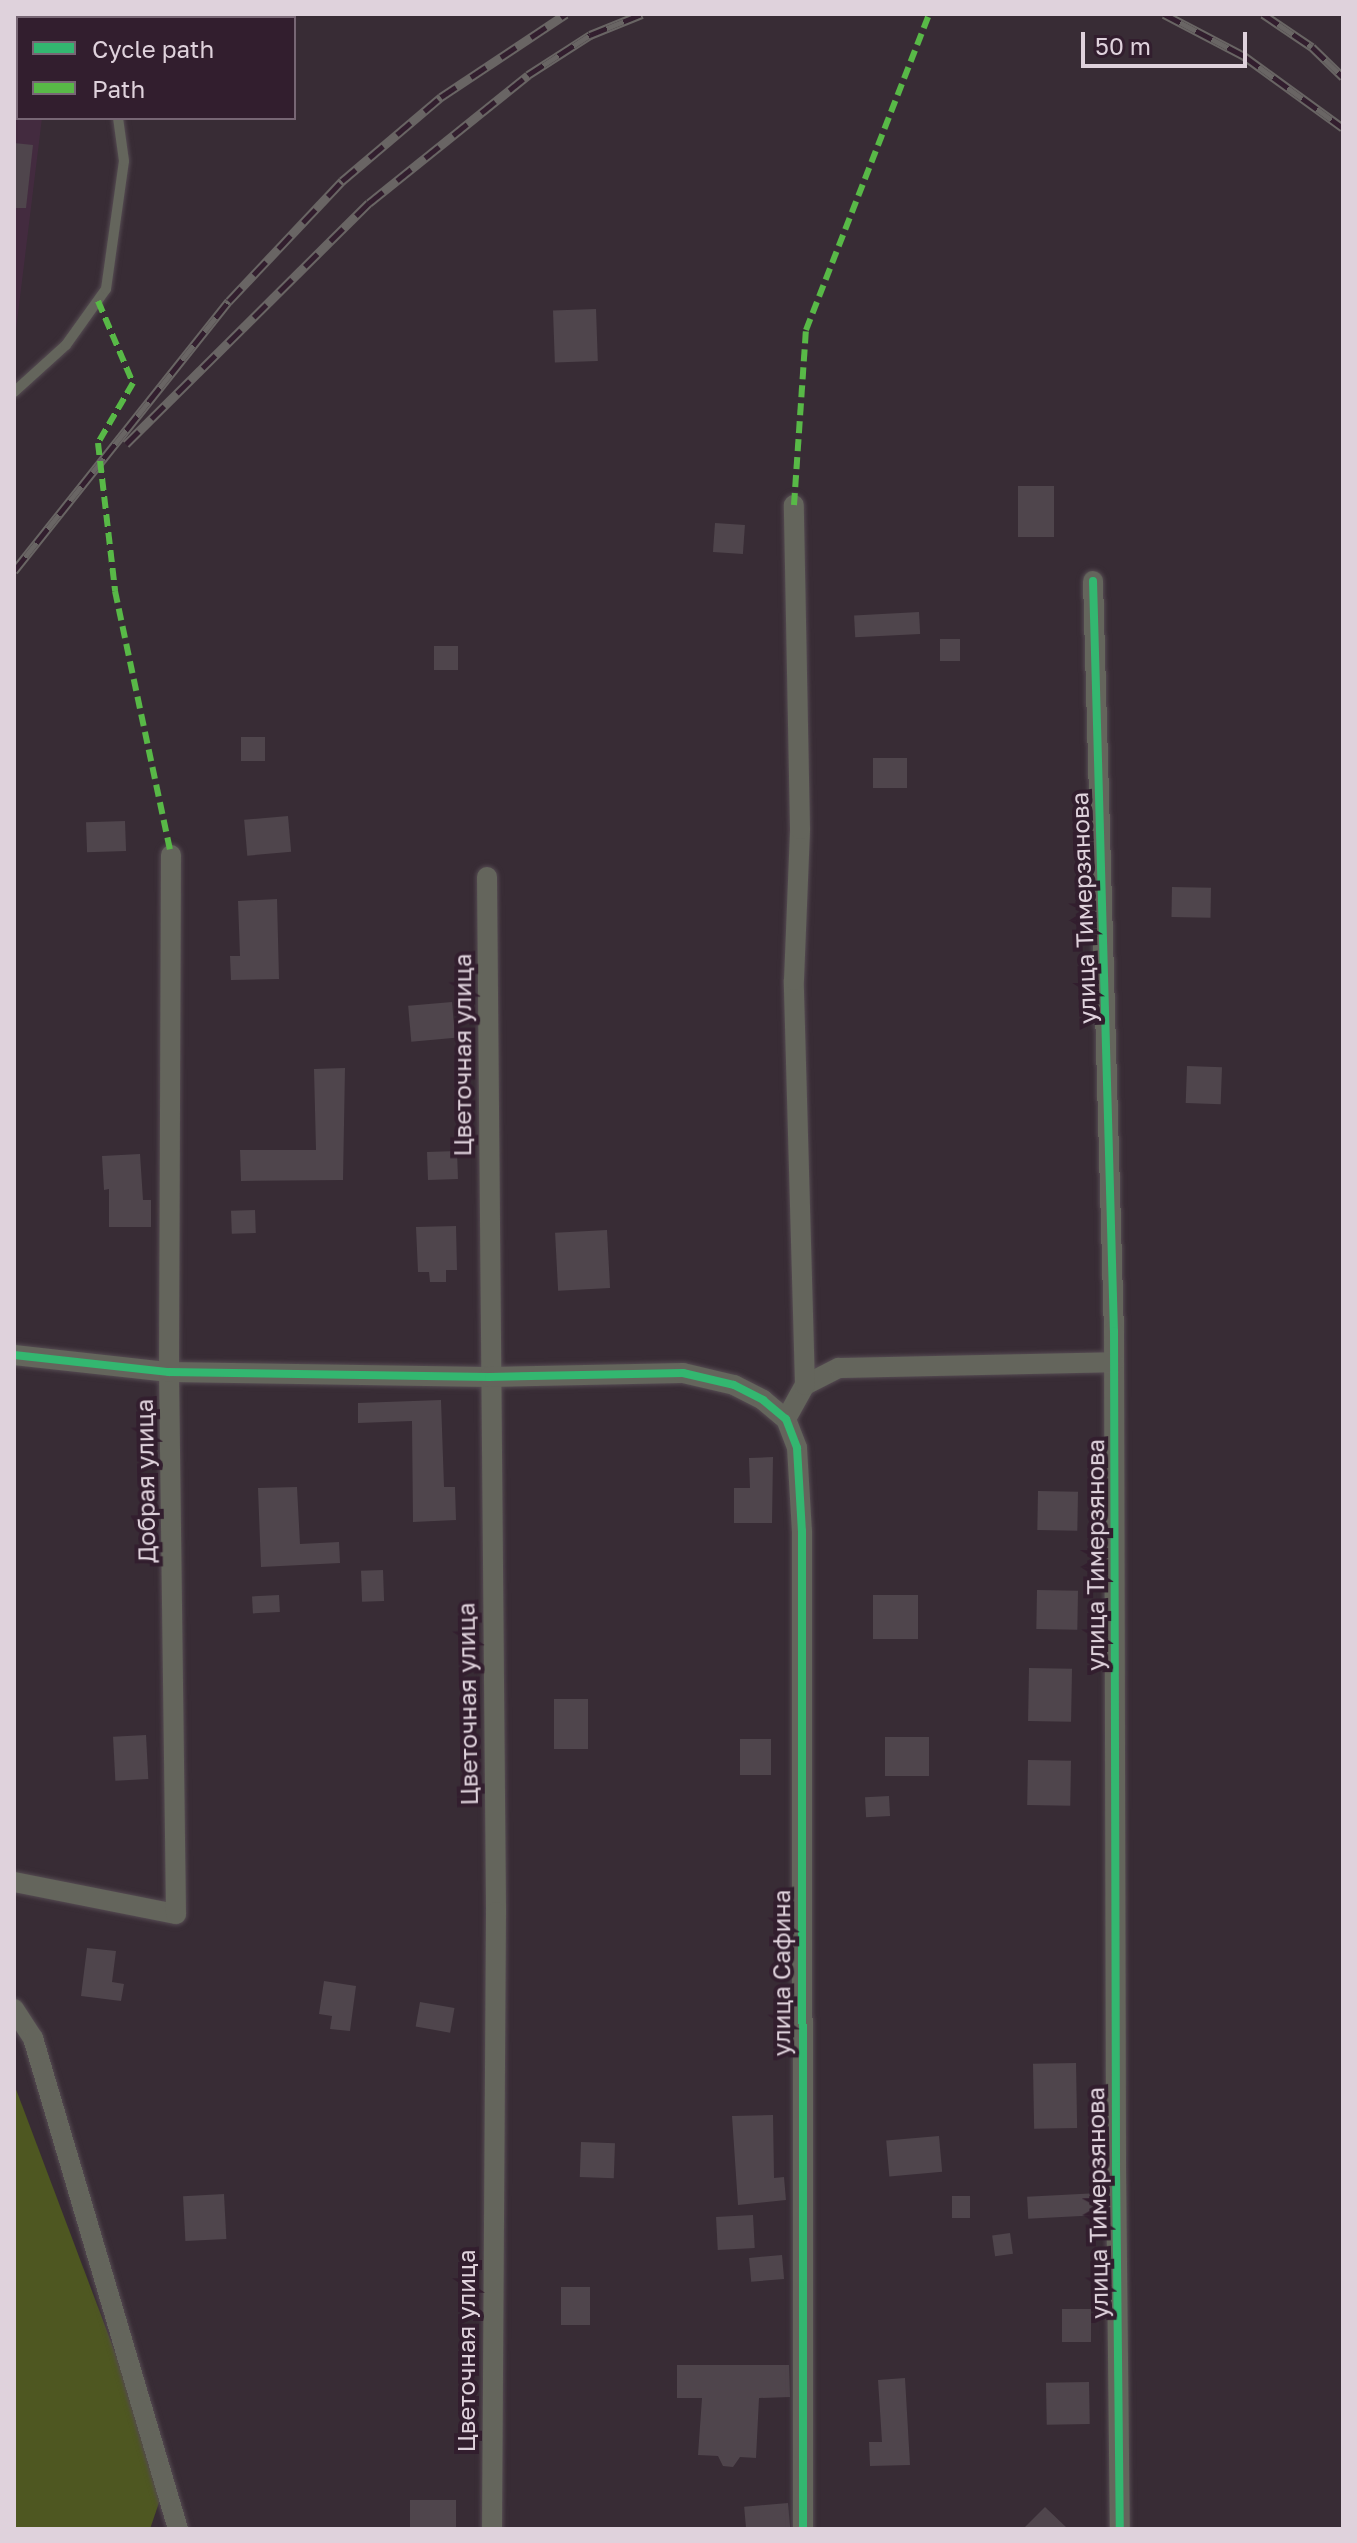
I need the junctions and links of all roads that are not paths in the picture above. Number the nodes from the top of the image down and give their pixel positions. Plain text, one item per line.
1 (118, 120) edge
2 (14, 392) edge
3 (794, 505) dead end
4 (1093, 581) dead end
5 (171, 855) dead end
6 (487, 877) dead end
7 (14, 1355) edge
8 (1114, 1362) junction
9 (169, 1372) junction
10 (489, 1377) junction
11 (805, 1385) junction
12 (786, 1419) junction
13 (14, 1882) edge
14 (14, 2009) edge
15 (178, 2528) edge
16 (492, 2529) edge
17 (803, 2529) edge
18 (1120, 2529) edge

1 - 2 lane
3 - 11 street
4 - 8 street, улица Тимерзянова
5 - 9 street, Добрая улица
6 - 10 street, Цветочная улица
7 - 9 street
8 - 11 street
8 - 18 street, улица Тимерзянова
9 - 10 street
9 - 13 street, Добрая улица
10 - 12 street
10 - 16 street, Цветочная улица
11 - 12 street
12 - 17 street, улица Сафина
14 - 15 street

